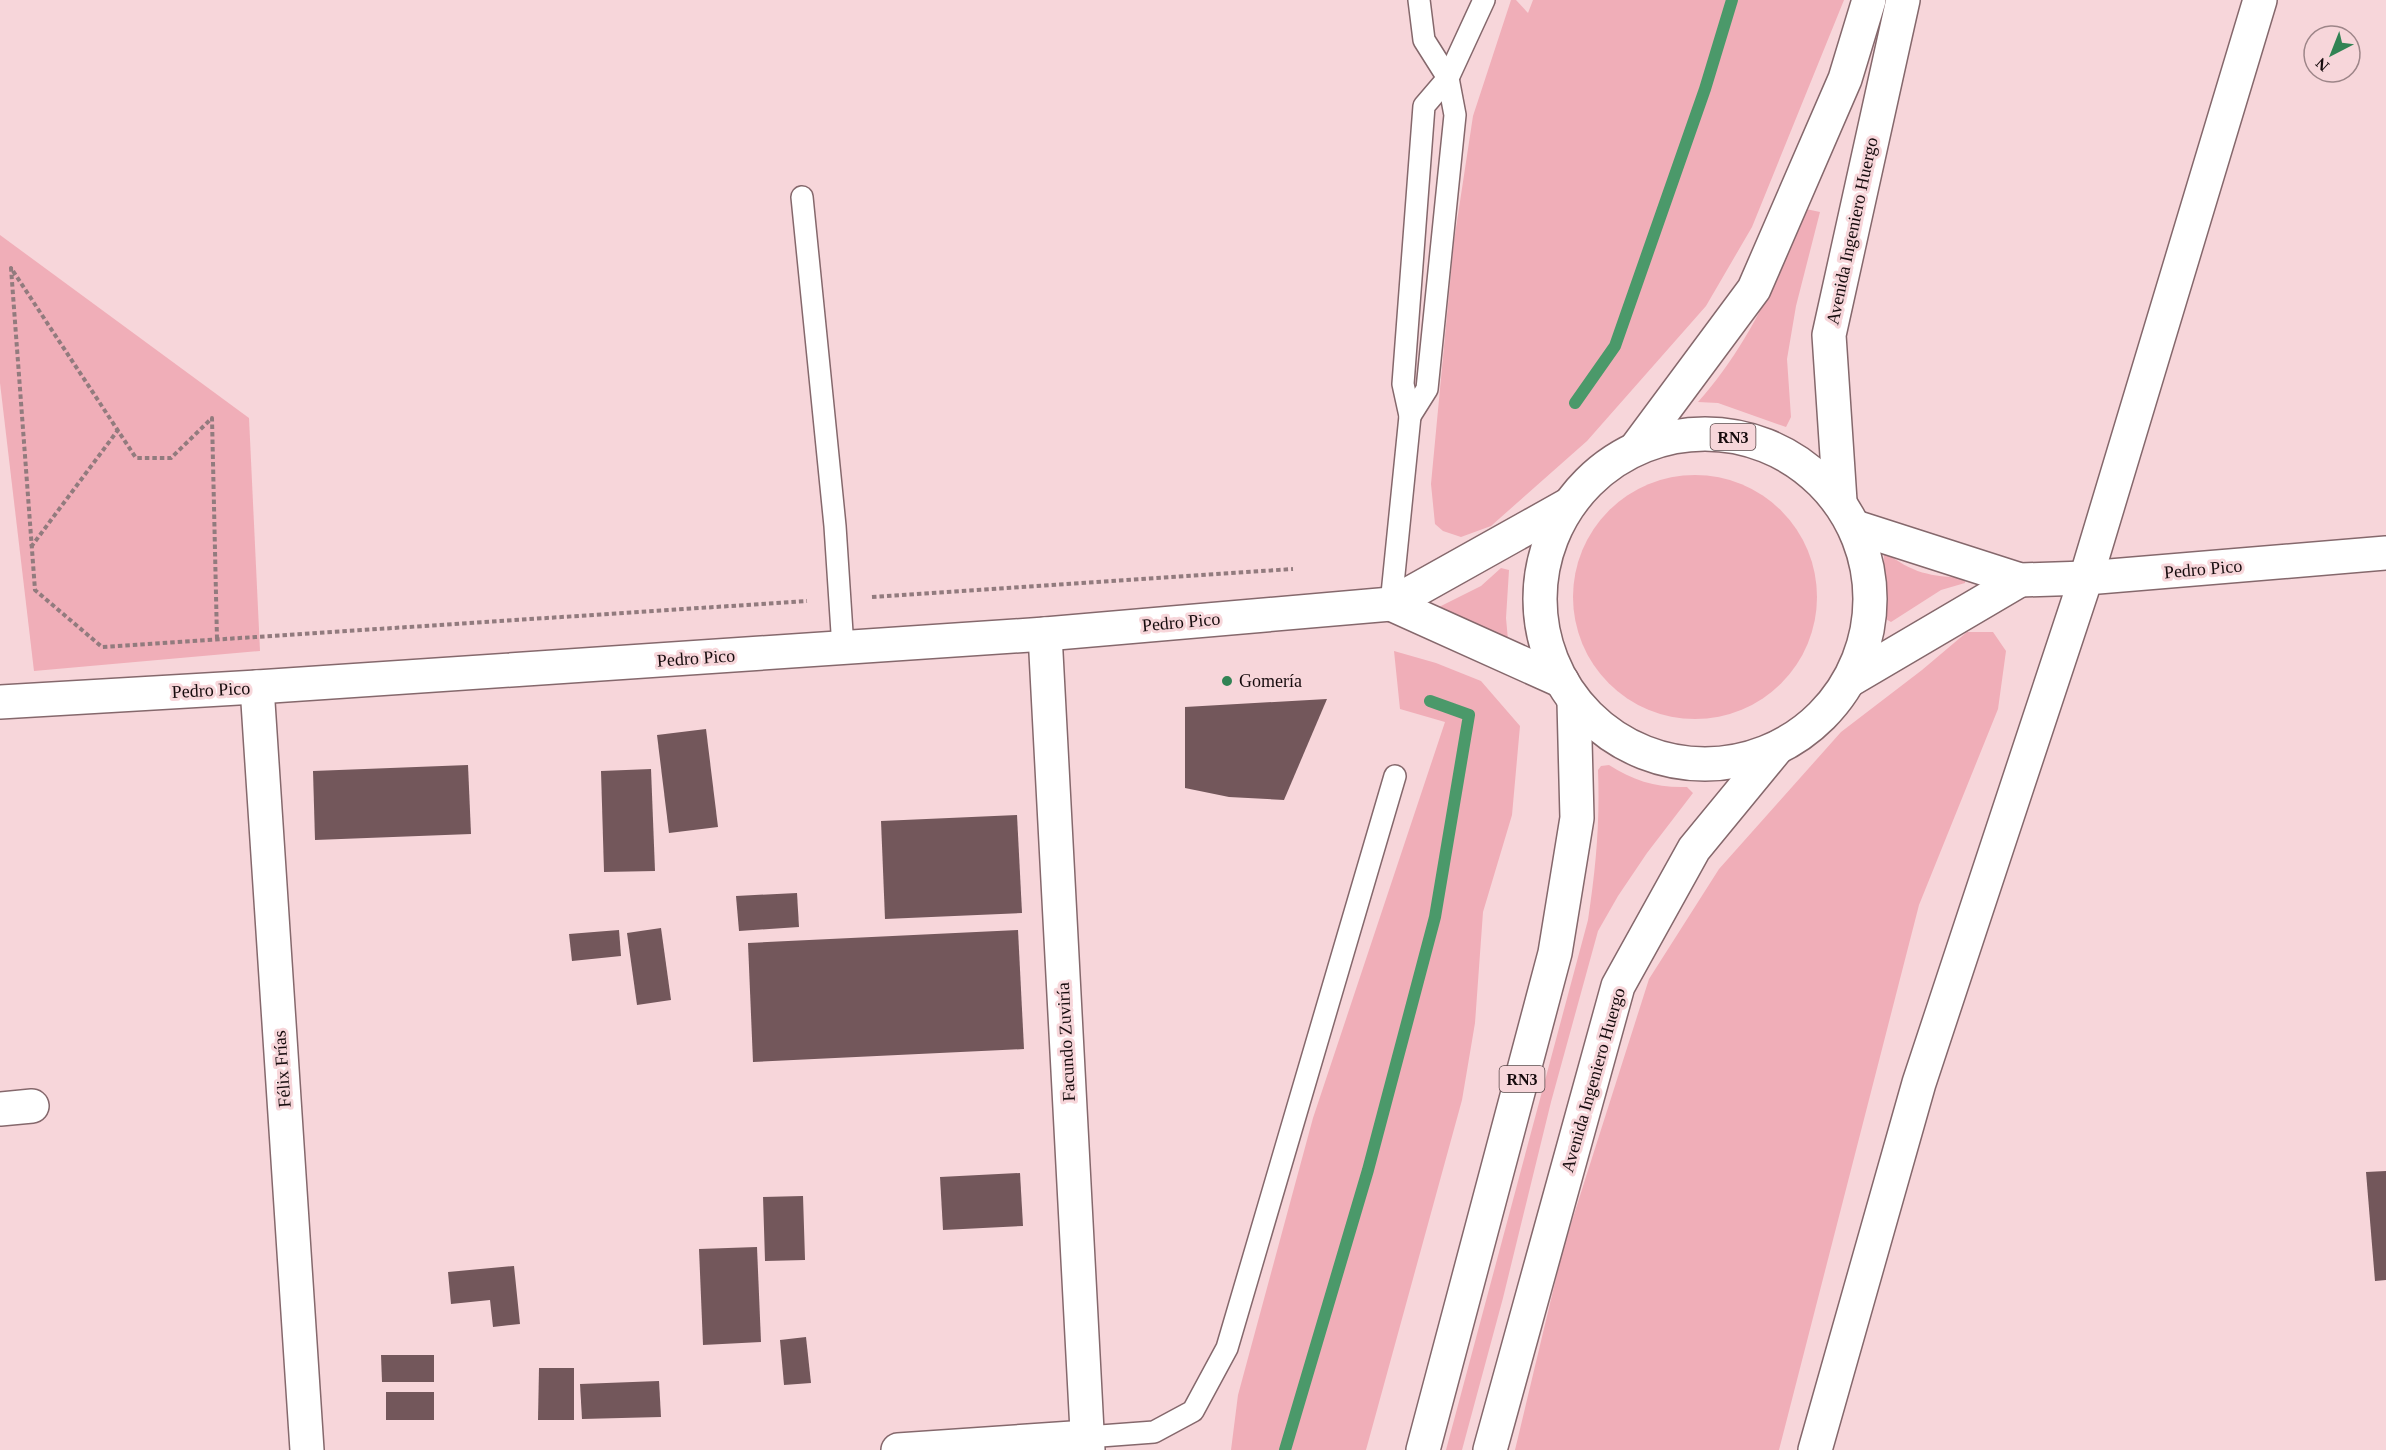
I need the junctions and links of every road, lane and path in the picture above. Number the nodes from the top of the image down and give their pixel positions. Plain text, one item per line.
1 (1419, 0) edge
2 (1484, 0) edge
3 (1869, 0) edge
4 (1903, 0) edge
5 (2260, 0) edge
6 (1448, 78) junction
7 (802, 197) dead end
8 (1410, 416) junction
9 (118, 430) junction
10 (1636, 448) junction
11 (1568, 505) junction
12 (1847, 514) junction
13 (31, 547) junction
14 (2386, 554) edge
15 (1293, 569) dead end
16 (2086, 578) junction
17 (2020, 580) junction
18 (840, 599) junction
19 (1391, 604) junction
20 (1045, 634) junction
21 (217, 639) junction
22 (843, 648) junction
23 (1850, 680) junction
24 (257, 687) junction
25 (1568, 692) junction
26 (0, 693) edge
27 (0, 702) edge
28 (1777, 748) junction
29 (1395, 777) dead end
30 (32, 1106) dead end
31 (0, 1109) edge
32 (1087, 1444) edge
33 (307, 1450) edge
34 (898, 1450) edge
35 (1423, 1450) edge
36 (1490, 1450) edge
37 (1815, 1450) edge

1 - 6 lane
2 - 6 lane
3 - 10 main road, Avenida Ingeniero Huergo / RN3
4 - 12 main road, Avenida Ingeniero Huergo / RN3
5 - 16 main road
6 - 8 lane
6 - 8 lane
7 - 18 lane
8 - 19 lane
9 - 13 path
9 - 13 path
9 - 21 path
10 - 11 main road, Avenida Ingeniero Huergo / RN3
10 - 12 main road, Avenida Ingeniero Huergo / RN3
11 - 19 main road, Pedro Pico
11 - 25 main road, Avenida Ingeniero Huergo / RN3
12 - 17 main road, Pedro Pico
12 - 23 main road, Avenida Ingeniero Huergo / RN3
13 - 21 path
14 - 16 main road, Pedro Pico
15 - 18 path
16 - 17 main road, Pedro Pico
16 - 37 main road
17 - 23 main road, Pedro Pico
18 - 21 path
18 - 22 lane
19 - 20 main road, Pedro Pico
19 - 25 main road, Pedro Pico
20 - 22 main road, Pedro Pico
20 - 32 main road, Facundo Zuviría
22 - 24 main road, Pedro Pico
23 - 28 main road, Avenida Ingeniero Huergo / RN3
24 - 27 main road, Pedro Pico
24 - 33 main road, Félix Frías
25 - 28 main road, Avenida Ingeniero Huergo / RN3
25 - 35 main road, Avenida Ingeniero Huergo / RN3
26 - 27 main road
28 - 36 main road, Avenida Ingeniero Huergo / RN3
29 - 32 lane
30 - 31 main road
32 - 34 main road

